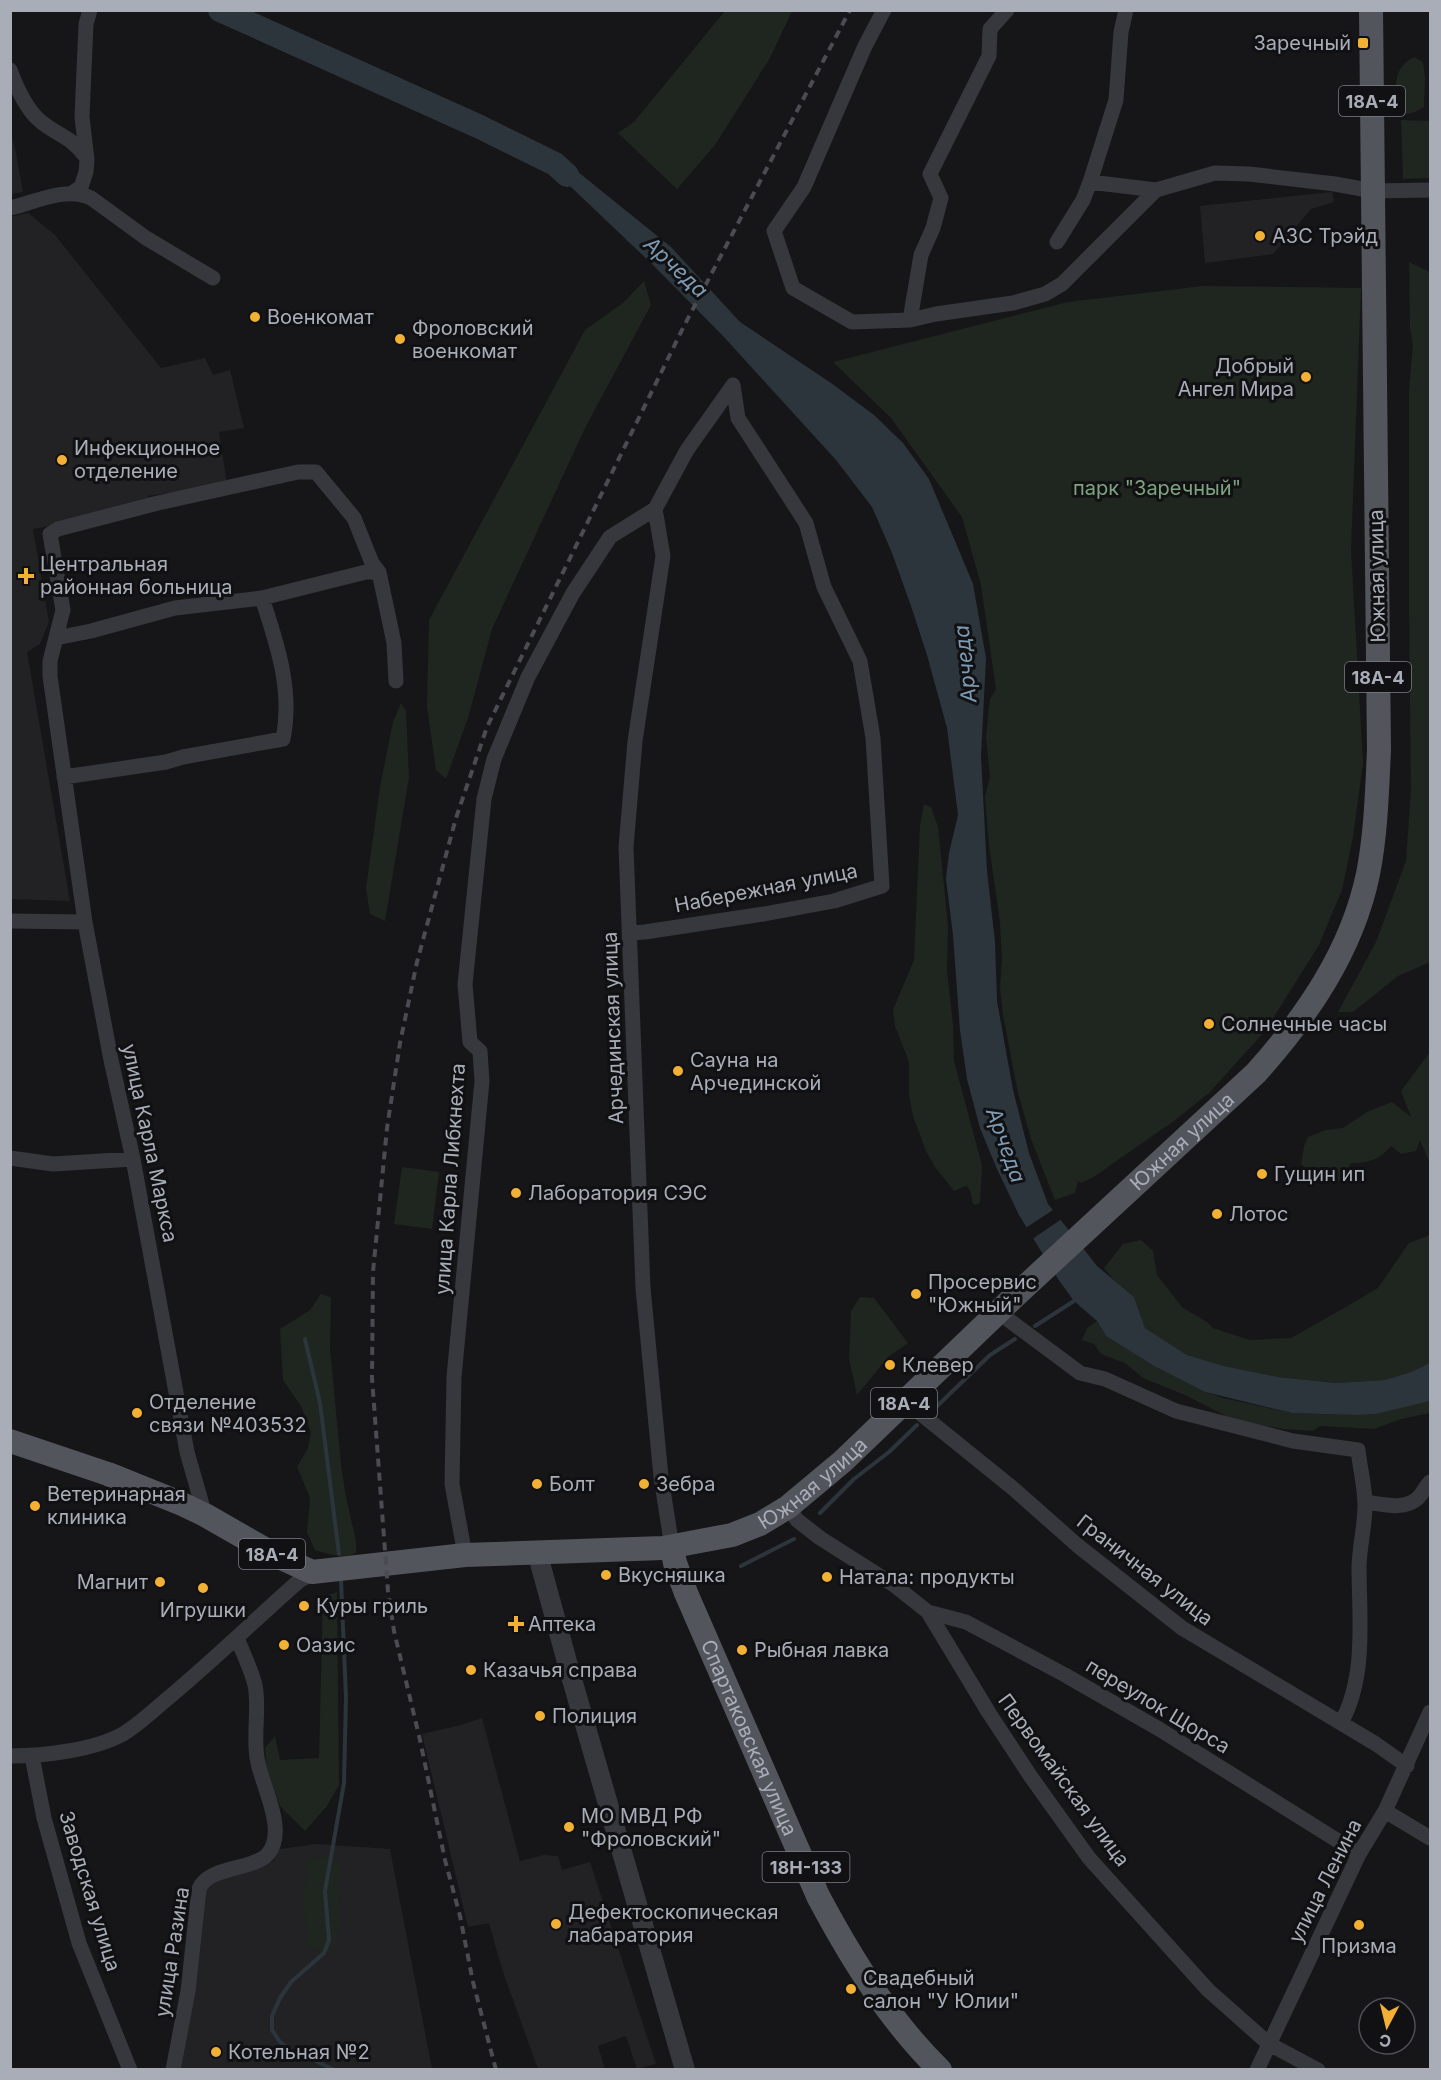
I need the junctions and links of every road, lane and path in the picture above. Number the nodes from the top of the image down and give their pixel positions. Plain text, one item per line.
1 (90, 10) edge
2 (884, 10) edge
3 (1007, 10) edge
4 (1126, 10) edge
5 (1371, 10) edge
6 (10, 70) edge
7 (87, 159) junction
8 (1090, 182) junction
9 (1156, 190) junction
10 (1431, 190) edge
11 (1373, 191) junction
12 (72, 193) junction
13 (10, 208) edge
14 (1058, 242) dead end
15 (213, 278) dead end
16 (910, 320) junction
17 (733, 385) joint
18 (655, 509) junction
19 (379, 572) junction
20 (262, 598) junction
21 (56, 638) junction
22 (396, 681) dead end
23 (64, 777) junction
24 (10, 921) edge
25 (85, 922) junction
26 (630, 933) junction
27 (10, 1158) edge
28 (133, 1159) junction
29 (998, 1312) junction
30 (906, 1401) junction
31 (10, 1441) edge
32 (1431, 1482) edge
33 (1365, 1502) junction
34 (788, 1507) junction
35 (205, 1515) junction
36 (672, 1547) junction
37 (537, 1552) junction
38 (465, 1555) junction
39 (321, 1571) junction
40 (928, 1612) junction
41 (237, 1638) junction
42 (1431, 1712) edge
43 (1341, 1723) junction
44 (10, 1756) edge
45 (32, 1756) junction
46 (1407, 1766) junction
47 (1385, 1811) junction
48 (1431, 1838) edge
49 (1359, 1854) junction
50 (1269, 2044) junction
51 (130, 2070) edge
52 (172, 2070) edge
53 (685, 2070) edge
54 (940, 2070) edge
55 (1257, 2070) edge
56 (1318, 2070) edge

1 - 7 street
2 - 16 street
3 - 16 street
4 - 8 street
5 - 11 main road, 18А-4
6 - 7 street
7 - 12 street
8 - 9 street
8 - 14 street
9 - 11 street
9 - 16 street
10 - 11 street
11 - 29 main road, Южная улица / 18А-4
12 - 13 street
12 - 15 street
17 - 18 street, улица Карла Либкнехта
17 - 26 street, Набережная улица
18 - 26 street, Арчединская улица
18 - 38 street, улица Карла Либкнехта
19 - 20 street
19 - 21 street, улица Карла Маркса
19 - 22 street, улица Карла Маркса
20 - 21 street
20 - 23 street
21 - 23 street, улица Карла Маркса
23 - 25 street, улица Карла Маркса
24 - 25 street
25 - 28 street, улица Карла Маркса
26 - 36 street, Арчединская улица
27 - 28 street
28 - 35 street, улица Карла Маркса
29 - 30 main road, Южная улица / 18А-4
29 - 33 street
30 - 34 main road, Южная улица / 18А-4
30 - 43 street, Граничная улица
31 - 35 main road, 18А-4
32 - 33 street
33 - 43 street
34 - 36 main road, Южная улица / 18А-4
34 - 40 street, Первомайская улица
35 - 39 main road, 18А-4
36 - 37 main road, Южная улица / 18А-4
36 - 54 main road, Спартаковская улица / 18Н-133
37 - 38 main road, Южная улица / 18А-4
37 - 53 street
38 - 39 main road, Южная улица / 18А-4
39 - 41 street
40 - 49 street, переулок Щорса
40 - 50 street, Первомайская улица
41 - 45 street
41 - 52 street, улица Разина
42 - 46 street, улица Ленина
43 - 46 street, Граничная улица
44 - 45 street
45 - 51 street, Заводская улица
46 - 47 street, улица Ленина
47 - 48 street
47 - 49 street, улица Ленина
49 - 50 street, улица Ленина
50 - 55 street, улица Ленина
50 - 56 street, Первомайская улица

